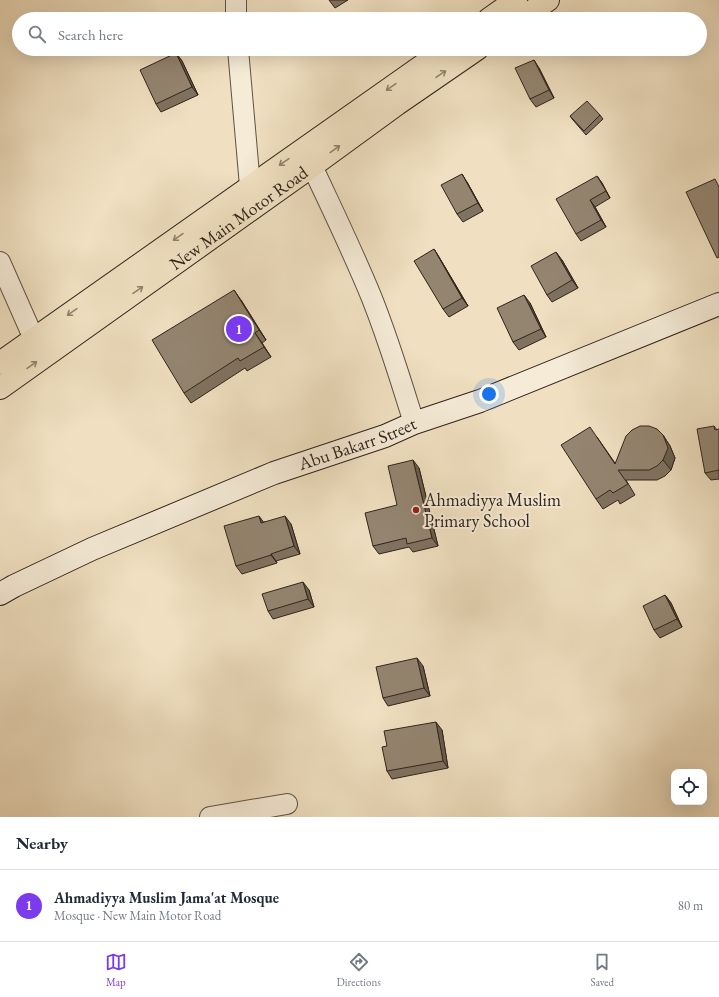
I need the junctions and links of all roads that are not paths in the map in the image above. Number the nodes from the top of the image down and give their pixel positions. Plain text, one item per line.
1 (236, 0) edge
2 (516, 0) edge
3 (548, 0) edge
4 (236, 12) edge
5 (499, 12) edge
6 (531, 12) edge
7 (239, 56) edge
8 (436, 56) edge
9 (467, 56) edge
10 (312, 166) junction
11 (250, 186) junction
12 (0, 262) edge
13 (719, 304) edge
14 (34, 339) junction
15 (0, 362) edge
16 (0, 388) edge
17 (414, 423) junction
18 (0, 594) edge
19 (287, 804) dead end
20 (210, 817) edge

1 - 4 street
2 - 5 highway
3 - 6 highway
7 - 11 street
8 -> 11 highway, New Main Motor Road
10 -> 9 highway, New Main Motor Road
16 -> 10 highway, New Main Motor Road
10 - 17 street
11 -> 14 highway, New Main Motor Road
12 - 14 street
13 - 17 street, Abu Bakarr Street
14 - 15 highway, New Main Motor Road
17 - 18 street, Abu Bakarr Street
19 - 20 street

